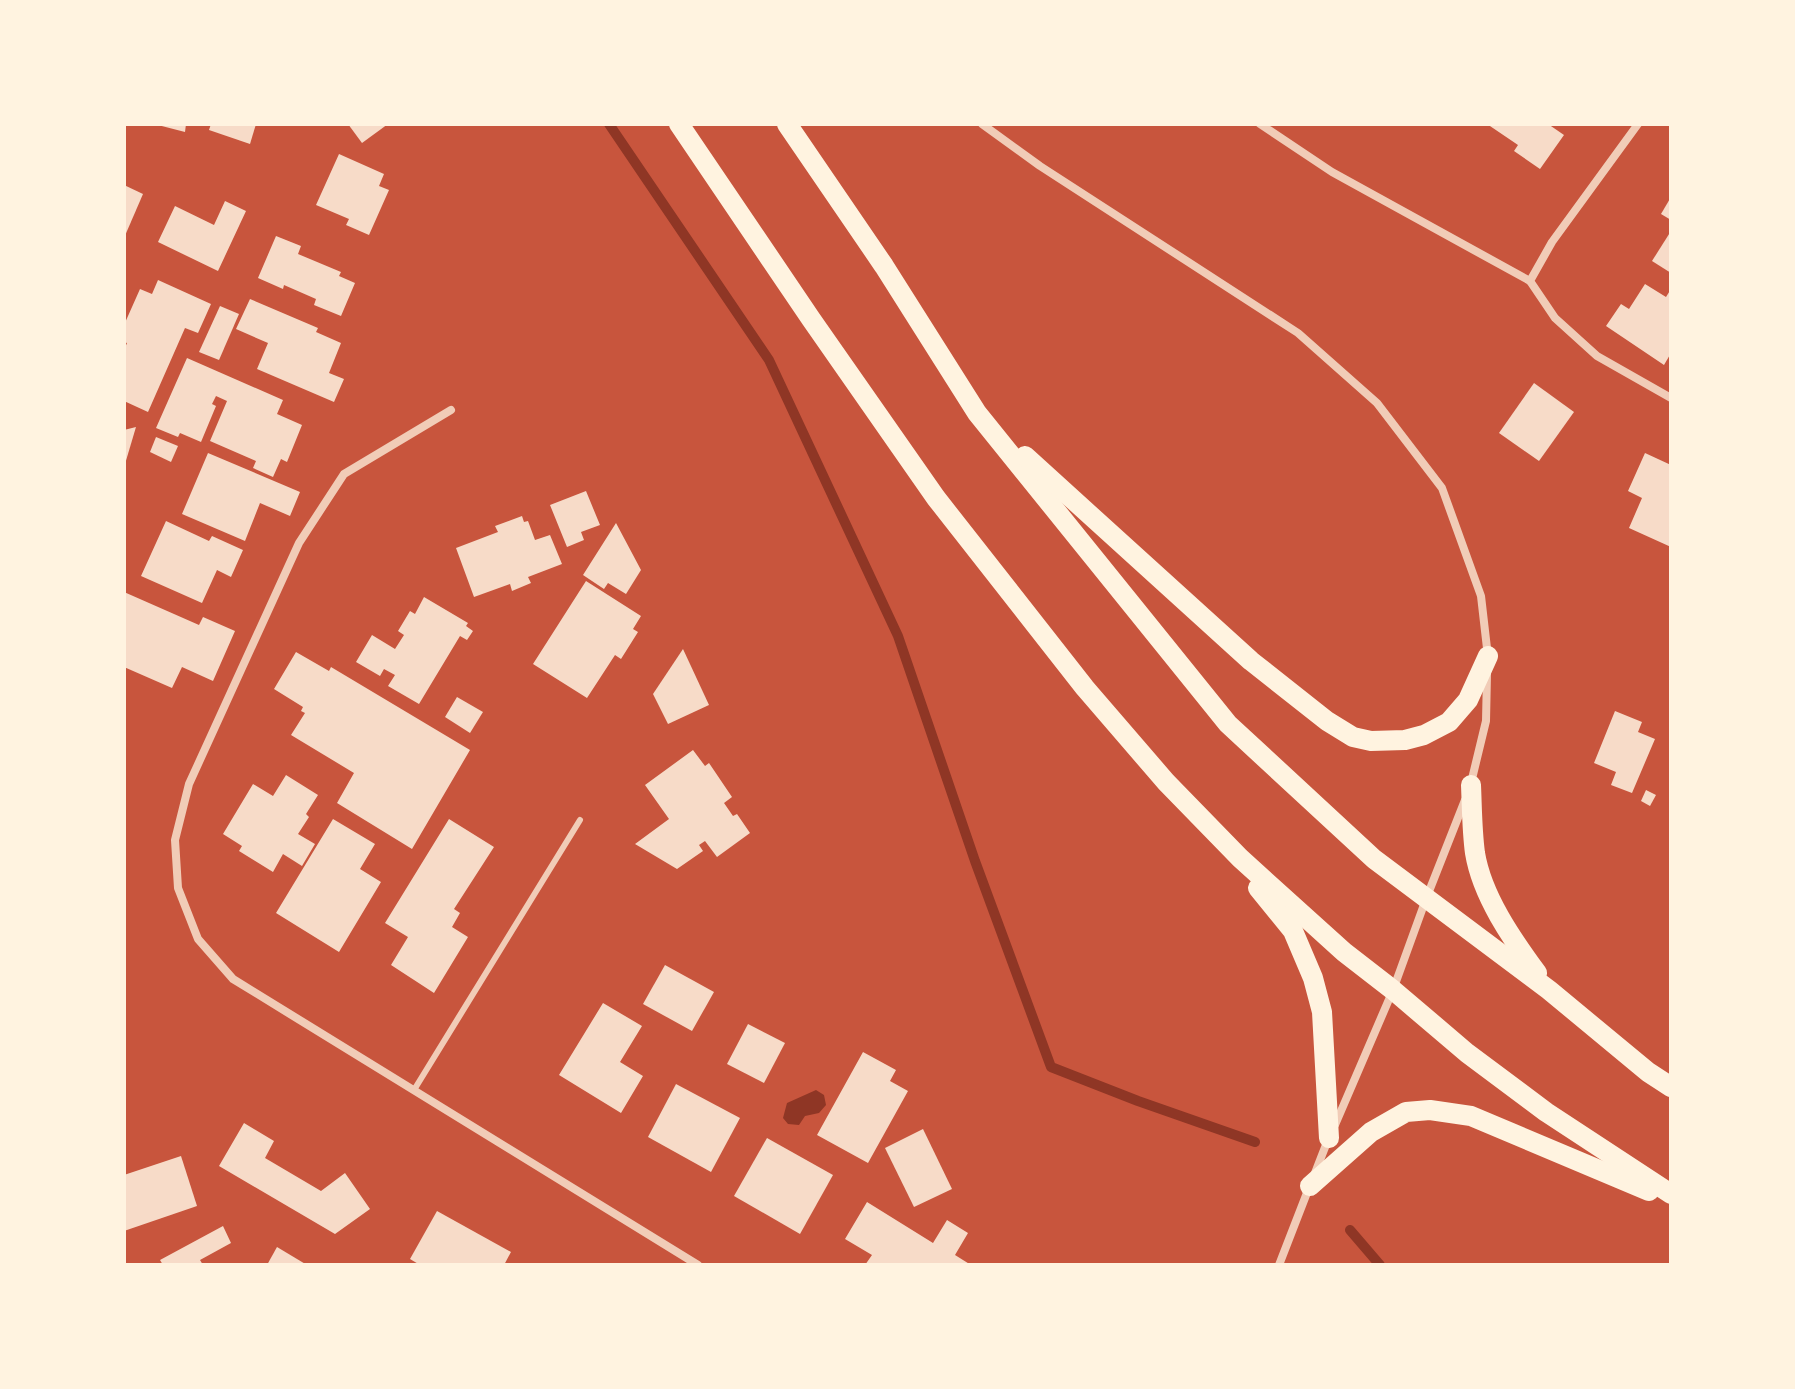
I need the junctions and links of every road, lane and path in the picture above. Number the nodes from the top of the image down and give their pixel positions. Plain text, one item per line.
1 (679, 124) edge
2 (787, 124) edge
3 (982, 124) edge
4 (1260, 124) edge
5 (1638, 124) edge
6 (1530, 281) junction
7 (1671, 398) edge
8 (451, 410) dead end
9 (977, 413) junction
10 (1488, 656) junction
11 (1471, 785) junction
12 (580, 820) dead end
13 (1210, 828) junction
14 (1426, 899) junction
15 (1393, 990) junction
16 (1549, 990) junction
17 (1671, 1087) edge
18 (414, 1090) junction
19 (1329, 1138) junction
20 (1310, 1186) junction
21 (1671, 1194) edge
22 (1671, 1200) edge
23 (698, 1265) edge
24 (1279, 1265) edge

1 - 13 main road
2 - 9 main road
3 - 10 street
4 - 6 street
5 - 6 street
6 - 7 street
8 - 18 street
9 - 10 main road
9 - 14 main road
10 - 11 street
11 - 14 street
11 - 16 main road
12 - 18 lane
13 - 15 main road
13 - 19 main road
14 - 15 street
14 - 16 main road
15 - 19 street
15 - 21 main road
16 - 17 main road
18 - 23 street
19 - 20 street
20 - 22 main road
20 - 24 street

